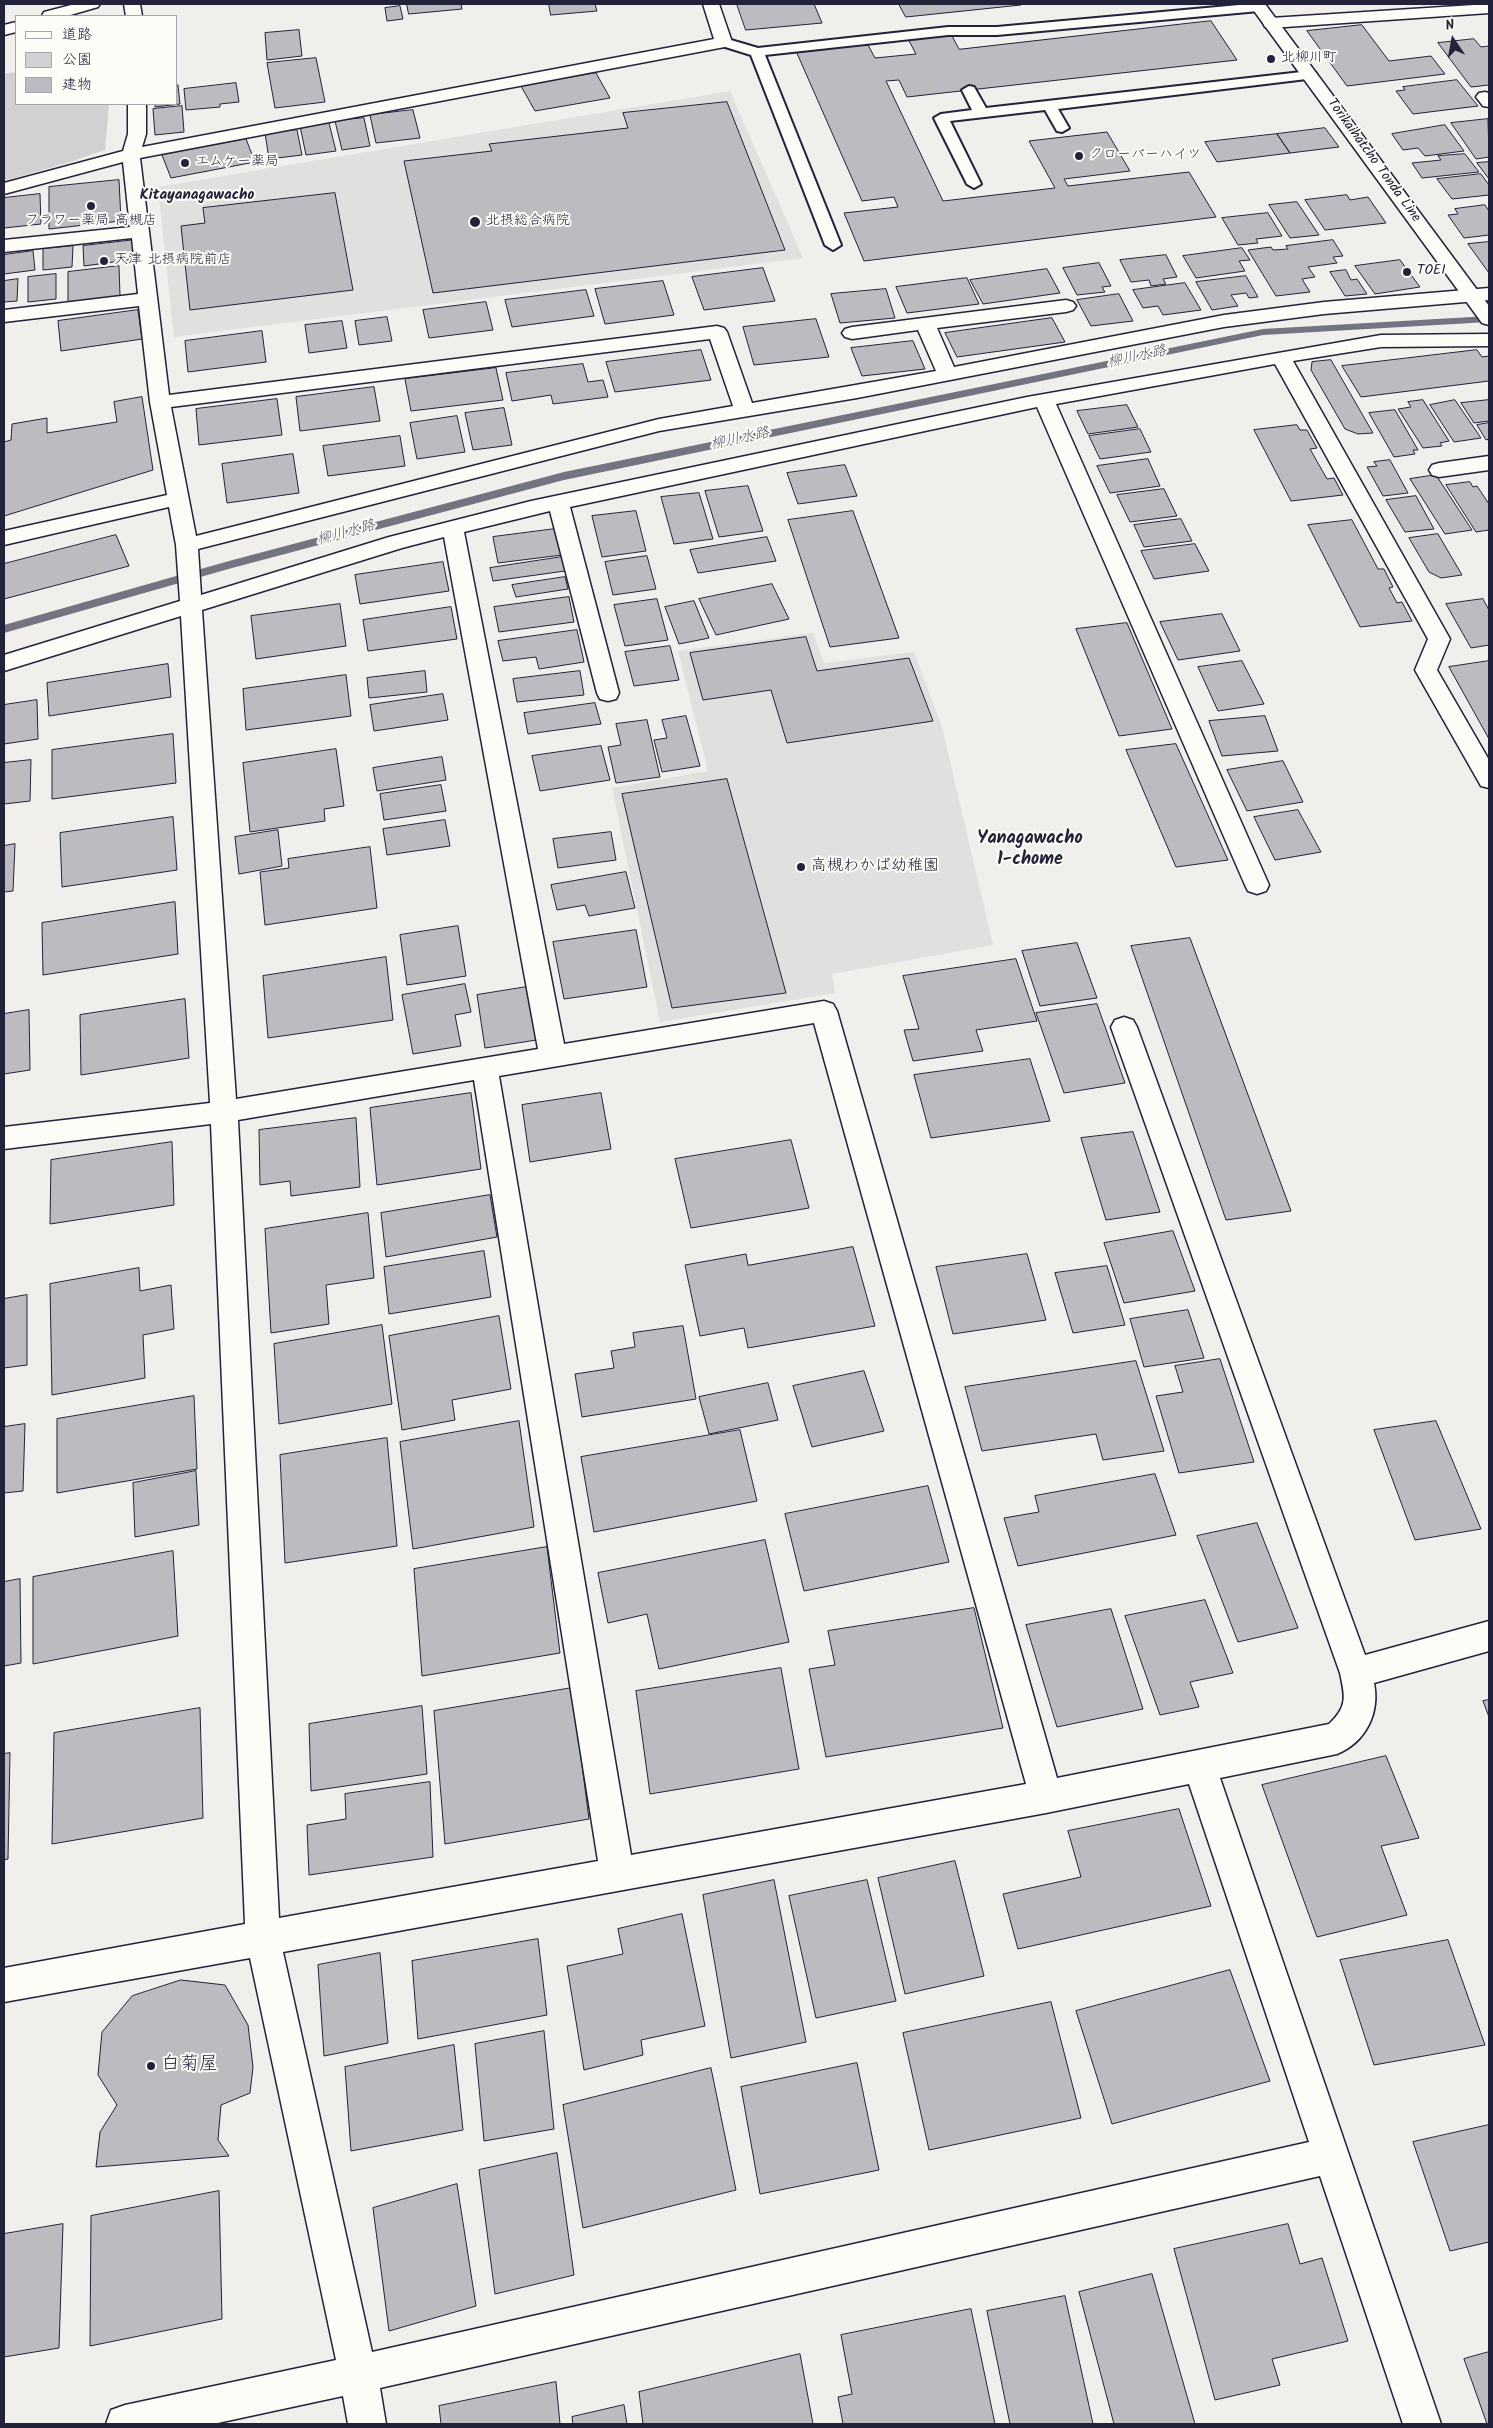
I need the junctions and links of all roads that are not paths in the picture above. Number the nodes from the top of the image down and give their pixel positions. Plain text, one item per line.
1 (92, 4) edge
2 (711, 4) edge
3 (1258, 5) edge
4 (1489, 8) edge
5 (54, 15) edge
6 (1271, 23) junction
7 (724, 42) junction
8 (757, 52) junction
9 (1310, 75) junction
10 (969, 90) dead end
11 (137, 105) edge
12 (1049, 105) junction
13 (981, 113) junction
14 (1062, 128) dead end
15 (131, 154) junction
16 (974, 184) dead end
17 (4, 188) edge
18 (140, 232) junction
19 (833, 245) dead end
20 (4, 246) edge
21 (147, 299) junction
22 (1482, 303) edge
23 (1066, 306) dead end
24 (4, 316) edge
25 (925, 324) junction
26 (852, 333) dead end
27 (1489, 340) edge
28 (1281, 357) junction
29 (948, 375) junction
30 (1044, 400) junction
31 (160, 402) junction
32 (744, 410) junction
33 (1489, 463) edge
34 (1439, 470) dead end
35 (177, 499) junction
36 (558, 502) junction
37 (453, 528) junction
38 (4, 538) edge
39 (187, 552) junction
40 (190, 599) junction
41 (4, 662) edge
42 (608, 693) dead end
43 (1489, 780) edge
44 (1256, 886) dead end
45 (1124, 1027) dead end
46 (554, 1056) junction
47 (485, 1068) junction
48 (224, 1112) junction
49 (4, 1138) edge
50 (1489, 1636) edge
51 (1356, 1673) junction
52 (1200, 1766) junction
53 (1046, 1796) junction
54 (617, 1874) junction
55 (263, 1938) junction
56 (4, 1985) edge
57 (1331, 2155) junction
58 (358, 2374) junction
59 (125, 2424) edge
60 (367, 2424) edge
61 (1422, 2424) edge

1 - 5 street
2 - 7 street
3 - 6 street, Torikaihatcho Tonda Line
3 - 8 lane
4 - 6 street
6 - 9 street, Torikaihatcho Tonda Line
7 - 8 lane
7 - 15 street
8 - 19 lane
9 - 12 lane
9 - 22 street, Torikaihatcho Tonda Line
10 - 13 lane
11 - 15 street
12 - 13 lane
12 - 14 lane
13 - 16 lane
15 - 17 street
15 - 18 street
18 - 20 street
18 - 21 street
21 - 24 street
21 - 31 street
22 - 29 street
23 - 25 street
25 - 26 street
25 - 29 street
27 - 28 street
28 - 30 street
28 - 43 street
29 - 32 street
30 - 36 street
30 - 44 street
31 - 32 street
31 - 35 street
32 - 39 street
33 - 34 street
35 - 38 street
35 - 39 street
36 - 37 street
36 - 42 street
37 - 40 street
37 - 46 street
39 - 40 street
40 - 41 street
40 - 48 street
45 - 51 street
46 - 47 street
46 - 53 street
47 - 48 street
47 - 54 street
48 - 49 street
48 - 55 street
50 - 51 street
51 - 52 street
52 - 53 street
52 - 57 street
53 - 54 street
54 - 55 street
55 - 56 street
55 - 58 street
57 - 58 street
57 - 61 street
58 - 59 street
58 - 60 street

